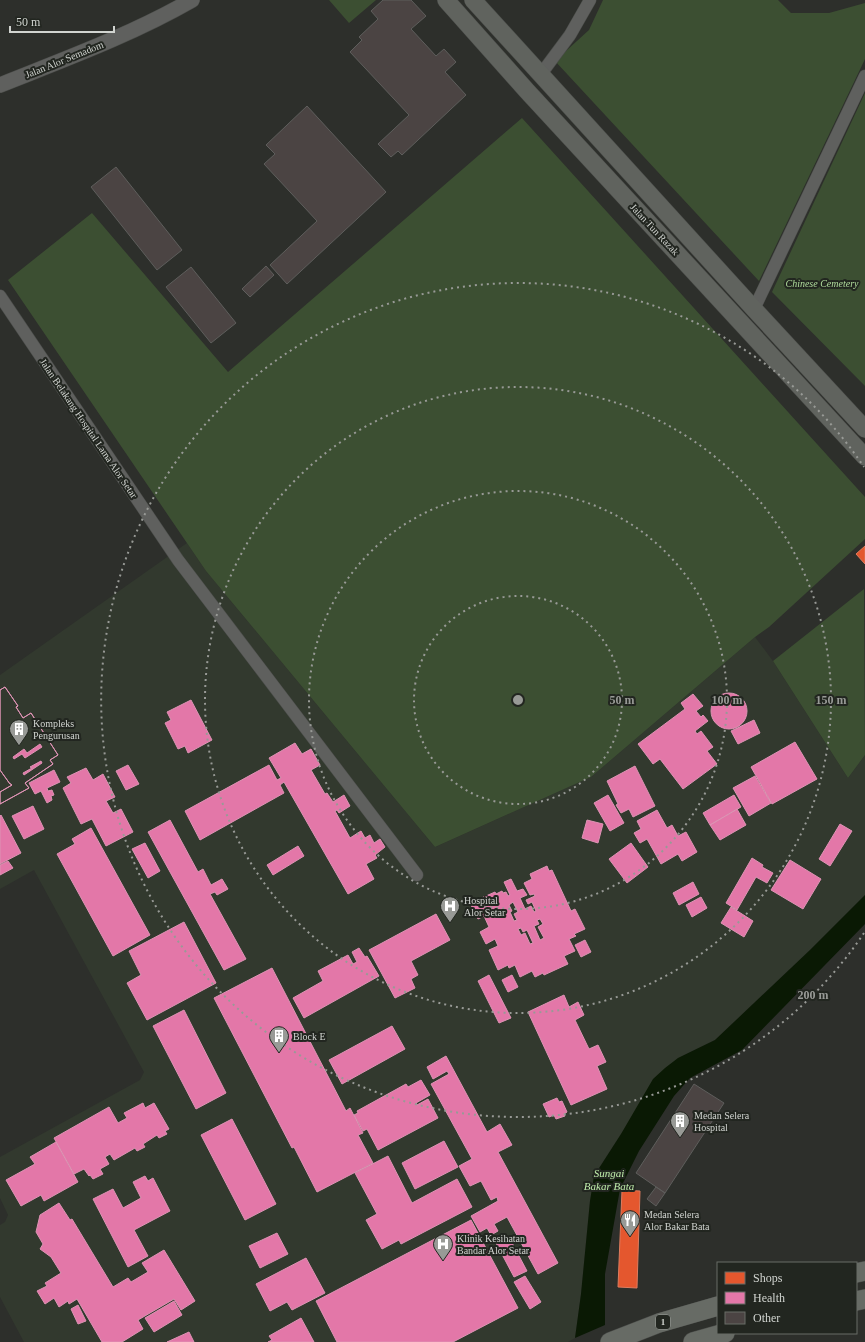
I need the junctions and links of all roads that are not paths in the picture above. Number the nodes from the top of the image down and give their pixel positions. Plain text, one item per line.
1 (192, 0) edge
2 (446, 0) edge
3 (473, 0) edge
4 (590, 0) edge
5 (541, 74) junction
6 (865, 76) edge
7 (0, 85) edge
8 (0, 296) edge
9 (754, 309) junction
10 (865, 428) edge
11 (865, 457) edge
12 (417, 875) dead end
13 (717, 1306) edge
14 (721, 1334) edge
15 (610, 1342) edge
16 (693, 1342) edge

1 - 7 street, Jalan Alor Semadom
2 - 11 main road, Jalan Tun Razak
3 - 5 main road, Jalan Tun Razak
4 - 5 street
5 - 9 main road, Jalan Tun Razak
6 - 9 street
8 - 12 street, Jalan Belakang Hospital Lama Alor Setar
9 - 10 main road, Jalan Tun Razak
13 - 15 main road, 1
14 - 16 main road

